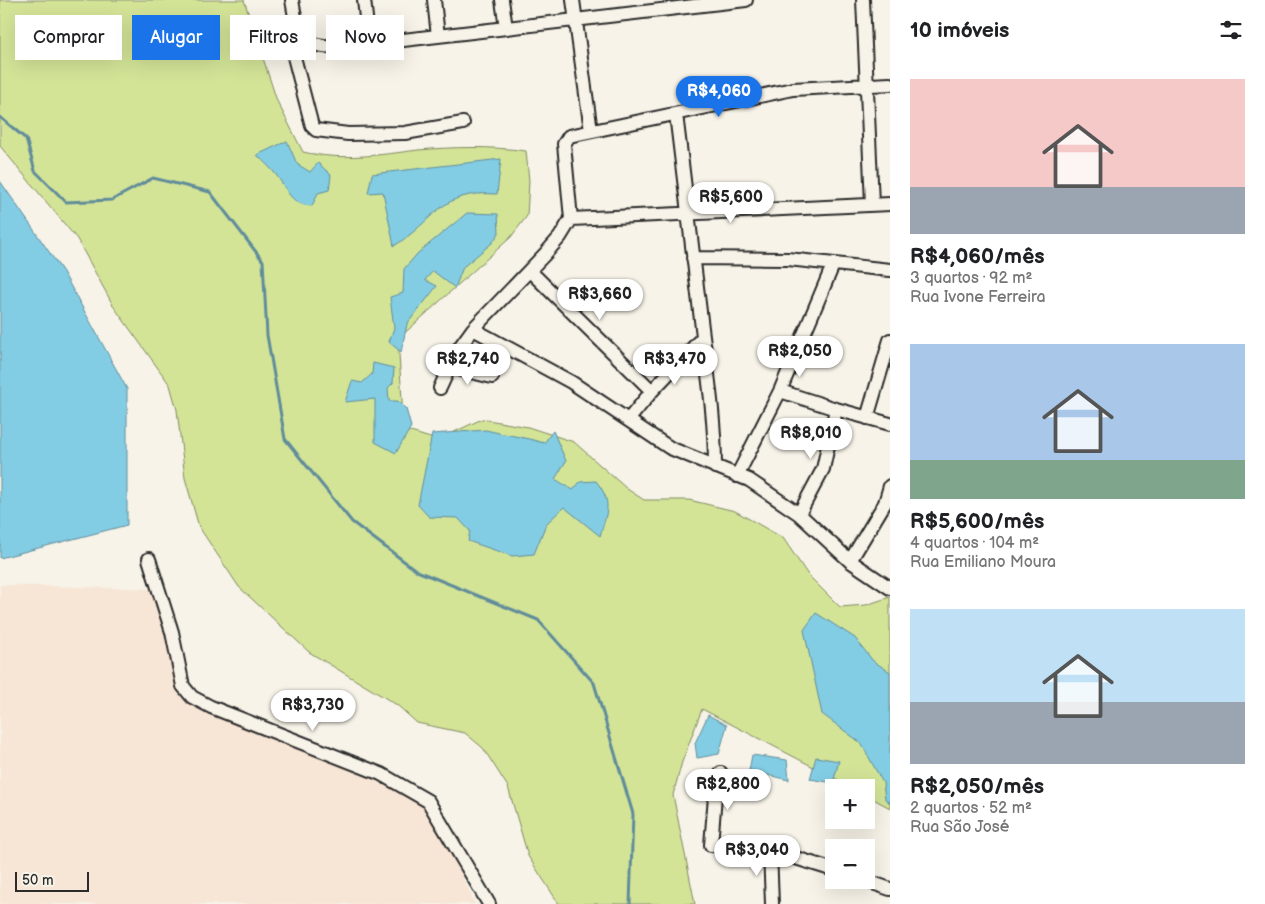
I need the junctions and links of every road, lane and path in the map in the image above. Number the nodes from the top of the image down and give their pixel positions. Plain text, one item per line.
1 (293, 0) edge
2 (364, 0) edge
3 (434, 0) edge
4 (502, 0) edge
5 (573, 0) edge
6 (746, 0) edge
7 (863, 0) edge
8 (711, 2) edge
9 (642, 5) edge
10 (296, 15) edge
11 (366, 15) edge
12 (576, 19) junction
13 (506, 28) junction
14 (438, 36) junction
15 (404, 40) edge
16 (295, 60) edge
17 (890, 84) edge
18 (866, 85) junction
19 (676, 114) junction
20 (463, 123) dead end
21 (591, 131) junction
22 (872, 204) junction
23 (890, 204) edge
24 (687, 212) junction
25 (571, 219) junction
26 (693, 258) junction
27 (833, 265) junction
28 (890, 270) edge
29 (530, 271) junction
30 (473, 329) junction
31 (703, 337) junction
32 (890, 340) edge
33 (450, 368) junction
34 (492, 378) dead end
35 (440, 388) dead end
36 (652, 391) junction
37 (780, 391) junction
38 (836, 409) junction
39 (867, 418) junction
40 (629, 419) junction
41 (890, 424) edge
42 (715, 467) junction
43 (737, 476) junction
44 (890, 486) edge
45 (799, 514) junction
46 (149, 559) dead end
47 (850, 561) junction
48 (890, 588) edge
49 (721, 773) dead end
50 (770, 850) junction
51 (825, 867) edge
52 (875, 884) edge
53 (890, 889) edge
54 (488, 904) edge
55 (772, 904) edge

1 - 10 street
2 - 11 street
3 - 14 street
4 - 13 street
5 - 12 street
6 - 8 street
7 - 18 street
8 - 9 street
9 - 12 street
12 - 13 street
12 - 21 street
13 - 14 street
14 - 15 street
16 - 20 street
17 - 18 street
18 - 19 street
18 - 22 street
19 - 21 street
19 - 24 street
21 - 25 street
22 - 23 street
22 - 24 street
24 - 25 street
24 - 26 street
25 - 29 street
26 - 27 street
26 - 31 street
27 - 28 street
27 - 37 street
29 - 30 street
29 - 36 street
30 - 33 street
30 - 40 street
31 - 36 street
31 - 42 street
32 - 39 street
33 - 34 street
33 - 35 street
36 - 40 street
37 - 38 street
37 - 43 street
38 - 39 street
38 - 45 street
39 - 41 street
40 - 42 street
42 - 43 street
43 - 45 street
44 - 47 street
45 - 47 street
46 - 54 street
47 - 48 street
49 - 50 street
50 - 51 street
50 - 55 street
52 - 53 street

